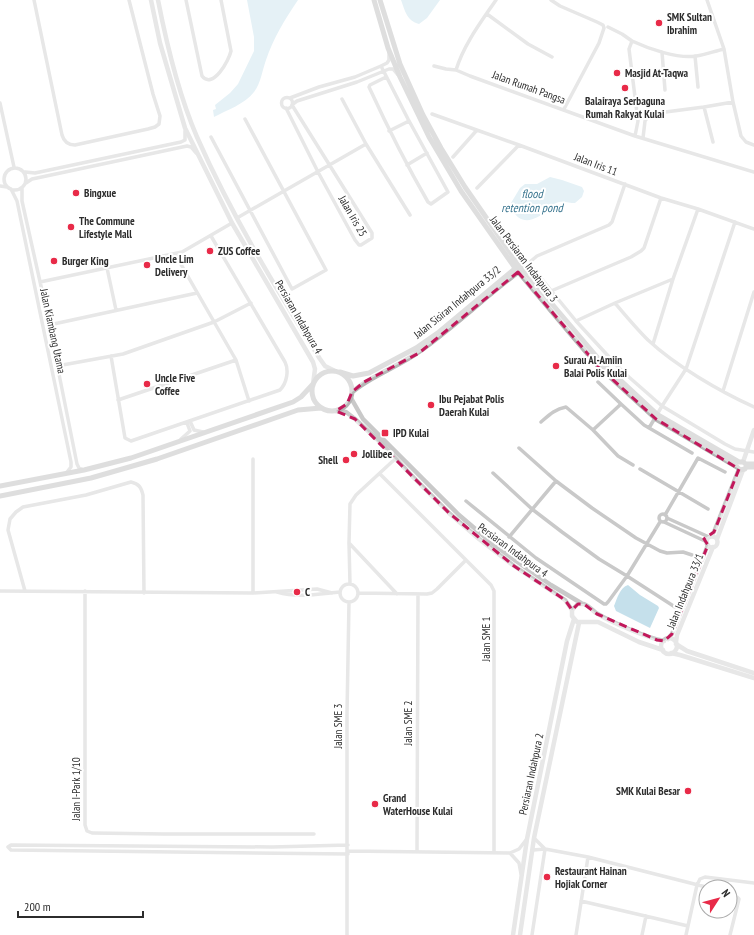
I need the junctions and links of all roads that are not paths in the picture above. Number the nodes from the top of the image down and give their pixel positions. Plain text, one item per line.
1 (34, 0) edge
2 (129, 0) edge
3 (151, 0) edge
4 (158, 0) edge
5 (186, 0) edge
6 (221, 0) edge
7 (374, 0) edge
8 (380, 0) edge
9 (496, 0) edge
10 (551, 0) edge
11 (707, 0) edge
12 (487, 14) junction
13 (608, 27) dead end
14 (632, 41) junction
15 (388, 48) junction
16 (724, 49) junction
17 (662, 52) junction
18 (695, 56) junction
19 (552, 57) dead end
20 (381, 66) junction
21 (434, 66) dead end
22 (456, 70) junction
23 (384, 71) junction
24 (386, 77) junction
25 (400, 77) junction
26 (698, 87) dead end
27 (665, 90) dead end
28 (290, 98) junction
29 (342, 99) dead end
30 (733, 102) junction
31 (0, 103) edge
32 (293, 104) junction
33 (286, 108) junction
34 (704, 108) junction
35 (564, 110) junction
36 (432, 114) dead end
37 (245, 119) dead end
38 (409, 121) junction
39 (303, 122) junction
40 (295, 126) junction
41 (185, 128) junction
42 (477, 130) junction
43 (389, 131) junction
44 (635, 136) junction
45 (211, 137) dead end
46 (643, 138) junction
47 (713, 142) dead end
48 (366, 144) junction
49 (519, 145) junction
50 (754, 145) edge
51 (427, 153) junction
52 (453, 157) dead end
53 (200, 159) junction
54 (407, 164) junction
55 (330, 165) junction
56 (14, 167) junction
57 (25, 172) junction
58 (318, 172) junction
59 (754, 172) edge
60 (2, 178) edge
61 (26, 183) junction
62 (625, 184) junction
63 (0, 186) edge
64 (7, 187) junction
65 (22, 188) junction
66 (477, 188) dead end
67 (11, 189) junction
68 (284, 192) junction
69 (661, 198) junction
70 (698, 209) junction
71 (250, 211) junction
72 (410, 215) dead end
73 (237, 218) junction
74 (735, 222) junction
75 (232, 223) junction
76 (754, 229) edge
77 (212, 236) junction
78 (175, 254) junction
79 (107, 268) junction
80 (519, 268) junction
81 (673, 279) junction
82 (40, 282) junction
83 (551, 291) junction
84 (754, 292) edge
85 (198, 293) junction
86 (251, 303) junction
87 (615, 303) junction
88 (116, 310) junction
89 (576, 321) junction
90 (214, 322) junction
91 (49, 325) junction
92 (652, 344) junction
93 (111, 356) junction
94 (236, 360) junction
95 (57, 366) junction
96 (686, 369) junction
97 (337, 372) junction
98 (598, 382) dead end
99 (313, 384) junction
100 (723, 391) junction
101 (351, 395) junction
102 (118, 400) junction
103 (249, 401) junction
104 (621, 404) junction
105 (662, 406) junction
106 (754, 407) edge
107 (321, 408) junction
108 (336, 411) junction
109 (657, 417) junction
110 (189, 422) junction
111 (541, 422) dead end
112 (649, 428) junction
113 (594, 430) junction
114 (754, 430) edge
115 (209, 431) junction
116 (176, 443) junction
117 (725, 444) junction
118 (519, 448) dead end
119 (747, 450) junction
120 (754, 452) edge
121 (692, 453) dead end
122 (719, 454) junction
123 (253, 459) dead end
124 (395, 459) junction
125 (754, 464) edge
126 (633, 465) dead end
127 (742, 466) junction
128 (754, 467) edge
129 (640, 469) dead end
130 (84, 470) junction
131 (725, 472) dead end
132 (493, 473) dead end
133 (65, 474) junction
134 (380, 474) junction
135 (556, 481) junction
136 (0, 486) edge
137 (679, 491) junction
138 (0, 496) edge
139 (466, 501) dead end
140 (532, 509) junction
141 (708, 509) dead end
142 (666, 516) junction
143 (662, 522) junction
144 (510, 537) junction
145 (717, 539) junction
146 (709, 542) junction
147 (349, 543) junction
148 (647, 545) junction
149 (692, 555) dead end
150 (465, 561) junction
151 (628, 576) junction
152 (350, 584) junction
153 (0, 591) edge
154 (24, 591) junction
155 (86, 591) junction
156 (276, 592) junction
157 (340, 592) junction
158 (144, 593) junction
159 (253, 593) junction
160 (332, 593) junction
161 (358, 593) junction
162 (397, 594) junction
163 (418, 594) junction
164 (349, 602) junction
165 (581, 603) junction
166 (675, 607) dead end
167 (591, 609) junction
168 (572, 610) junction
169 (574, 619) junction
170 (579, 622) junction
171 (587, 622) junction
172 (666, 640) junction
173 (676, 643) junction
174 (663, 650) junction
175 (671, 653) junction
176 (754, 673) edge
177 (754, 678) edge
178 (314, 834) dead end
179 (534, 838) junction
180 (527, 839) junction
181 (348, 845) junction
182 (545, 849) junction
183 (533, 850) junction
184 (417, 851) junction
185 (348, 852) junction
186 (494, 852) junction
187 (510, 853) junction
188 (588, 857) junction
189 (522, 876) junction
190 (754, 883) edge
191 (697, 885) junction
192 (581, 901) junction
193 (646, 916) junction
194 (733, 919) edge
195 (688, 926) junction
196 (347, 935) edge
197 (514, 935) edge
198 (520, 935) edge
199 (532, 935) edge
200 (576, 935) edge
201 (642, 935) edge
202 (686, 935) edge
203 (730, 935) edge

1 - 2 street
3 - 41 street, Persiaran Indahpura 4
4 - 73 street, Persiaran Indahpura 4
5 - 6 street
7 - 15 main road, Jalan Persiaran Indahpura 3
8 - 80 main road, Jalan Persiaran Indahpura 3
9 - 12 street
10 - 35 street
11 - 16 street
12 - 19 street
12 - 22 street
13 - 14 street
14 - 17 street
14 - 44 street
15 - 20 street
15 - 25 main road, Jalan Persiaran Indahpura 3
16 - 18 street
16 - 30 street
17 - 18 street
17 - 27 street
18 - 26 street
20 - 23 street
20 - 28 street
21 - 22 street, Jalan Rumah Pangsa
22 - 35 street, Jalan Rumah Pangsa
23 - 24 street
23 - 25 street
23 - 32 street
24 - 38 street
24 - 43 street
25 - 80 main road, Jalan Persiaran Indahpura 3
28 - 32 street
28 - 33 street
29 - 48 street
30 - 34 street
30 - 50 street
31 - 56 street
32 - 33 street
32 - 39 street, Jalan Iris 25
33 - 40 street, Jalan Iris 25
34 - 46 street
34 - 47 street
35 - 44 street, Jalan Rumah Pangsa
36 - 42 street, Jalan Iris 11
37 - 68 street
38 - 43 street
38 - 51 street
39 - 40 street
39 - 55 street, Jalan Iris 25
40 - 58 street, Jalan Iris 25
41 - 53 street, Persiaran Indahpura 4
41 - 57 street
42 - 49 street, Jalan Iris 11
42 - 52 street
43 - 54 street
44 - 46 street, Jalan Rumah Pangsa
45 - 71 street
46 - 59 street, Jalan Rumah Pangsa
48 - 55 street
48 - 72 street
49 - 62 street, Jalan Iris 11
49 - 66 street
51 - 54 street
51 - 54 street
53 - 61 street
53 - 75 street, Persiaran Indahpura 4
55 - 58 street
55 - 58 street, Jalan Iris 25
56 - 57 street
56 - 60 street
57 - 61 street
58 - 68 street
60 - 64 street
61 - 65 street
62 - 69 street, Jalan Iris 11
62 - 83 street
63 - 64 street
64 - 67 street
65 - 67 street
65 - 82 street, Jalan Kiambang Utama
67 - 133 street, Jalan Kiambang Utama
68 - 71 street
68 - 71 street
69 - 70 street, Jalan Iris 11
69 - 83 street
70 - 74 street, Jalan Iris 11
70 - 81 street
71 - 73 street
73 - 97 street, Persiaran Indahpura 4
74 - 76 street, Jalan Iris 11
74 - 96 street
75 - 77 street
75 - 99 street, Persiaran Indahpura 4
77 - 78 street
77 - 86 street
78 - 79 street
78 - 85 street
79 - 82 street
79 - 88 street
80 - 97 main road, Jalan Sisiran Indahpura 33/2
80 - 101 main road, Jalan Sisiran Indahpura 33/2
80 - 109 main road, Jalan Persiaran Indahpura 3
81 - 87 street
81 - 92 street
82 - 91 street, Jalan Kiambang Utama
83 - 89 street
84 - 100 street
85 - 88 street
85 - 90 street
86 - 90 street
86 - 103 street
87 - 89 street
87 - 92 street
88 - 91 street
89 - 105 street
90 - 93 street
90 - 94 street
91 - 95 street, Jalan Kiambang Utama
92 - 96 street
93 - 95 street
93 - 102 street
94 - 102 street
94 - 103 street
95 - 130 street, Jalan Kiambang Utama
96 - 100 street
96 - 105 street
97 - 99 main road
97 - 101 main road
98 - 104 street
99 - 107 main road
99 - 115 main road
100 - 106 street
101 - 108 main road
101 - 165 street, Persiaran Indahpura 4
102 - 110 street
103 - 110 street
104 - 112 street
104 - 113 street
105 - 109 street
105 - 117 street
107 - 108 main road
107 - 138 main road
108 - 124 street, Persiaran Indahpura 4
109 - 112 street
109 - 122 main road, Jalan Persiaran Indahpura 3
110 - 115 street
110 - 116 street
111 - 113 street
112 - 121 street
113 - 126 street
114 - 119 street
115 - 116 main road
116 - 130 main road
117 - 119 street
117 - 122 street
118 - 135 street
119 - 120 street
119 - 127 street
122 - 127 main road, Jalan Persiaran Indahpura 3
123 - 159 street
124 - 134 street
124 - 168 street, Persiaran Indahpura 4
125 - 127 main road
127 - 128 main road
127 - 145 street
127 - 146 street, Jalan Indahpura 33/1
129 - 137 street
130 - 133 main road
131 - 137 street
132 - 140 street
133 - 136 main road
134 - 147 street
134 - 150 street, Jalan SME 1
135 - 140 street
135 - 148 street
137 - 141 street
137 - 142 street
139 - 144 street
140 - 144 street
140 - 151 street
142 - 143 street
142 - 143 street
142 - 146 street
143 - 146 street
143 - 148 street
144 - 151 street
145 - 146 street
145 - 146 street
146 - 172 street, Jalan Indahpura 33/1
146 - 173 street, Jalan Indahpura 33/1
147 - 152 street
147 - 162 street
148 - 149 street
148 - 151 street
150 - 163 street
150 - 186 street, Jalan SME 1
151 - 166 street
152 - 157 street
152 - 161 street
153 - 154 street
154 - 155 street
154 - 158 street
155 - 158 street
155 - 178 street, Jalan I-Park 1/10
156 - 159 street
156 - 160 street
156 - 160 street
157 - 160 street
157 - 164 street
158 - 159 street
161 - 162 street
161 - 164 street
162 - 163 street
163 - 184 street, Jalan SME 2
164 - 181 street, Jalan SME 3
165 - 167 street
165 - 168 street
167 - 171 street
167 - 172 street
168 - 169 street
169 - 170 street
169 - 180 street, Persiaran Indahpura 2
170 - 171 street
170 - 179 street, Persiaran Indahpura 2
171 - 174 street
172 - 173 street
172 - 174 street
173 - 175 street
173 - 176 street
174 - 175 street
175 - 177 street
179 - 182 street
179 - 183 street, Persiaran Indahpura 2
180 - 187 street
180 - 189 street, Persiaran Indahpura 2
181 - 185 street, Jalan SME 3
181 - 185 street
182 - 183 street
182 - 188 street
182 - 199 street
183 - 198 street, Persiaran Indahpura 2
184 - 185 street
184 - 186 street
185 - 196 street, Jalan SME 3
186 - 187 street
187 - 189 street
188 - 191 street
188 - 192 street
189 - 197 street, Persiaran Indahpura 2
190 - 191 street
191 - 195 street
192 - 193 street
192 - 200 street
193 - 195 street
193 - 201 street
194 - 203 street
195 - 202 street

